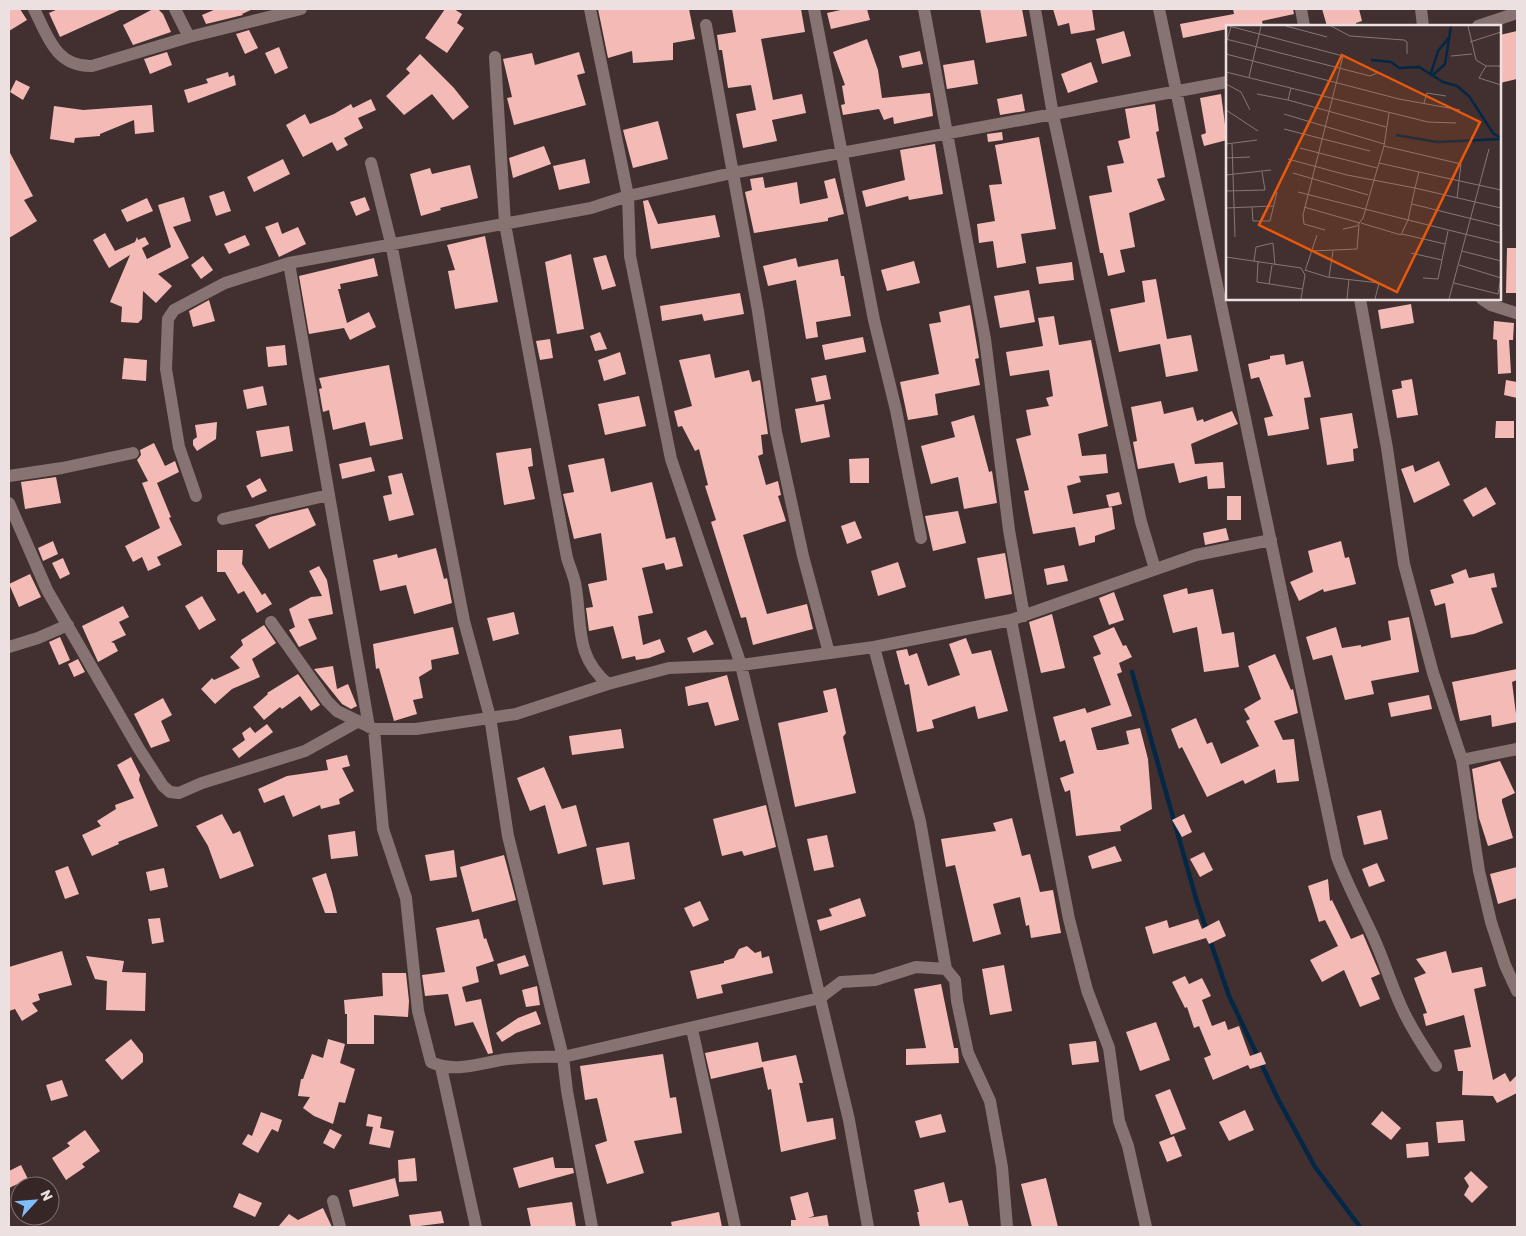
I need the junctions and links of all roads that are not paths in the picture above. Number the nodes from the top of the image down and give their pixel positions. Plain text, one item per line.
1 (34, 9) edge
2 (175, 9) edge
3 (301, 9) edge
4 (590, 9) edge
5 (814, 9) edge
6 (924, 9) edge
7 (1035, 9) edge
8 (1159, 9) edge
9 (1301, 9) edge
10 (1421, 9) edge
11 (1517, 13) edge
12 (706, 25) dead end
13 (1304, 25) edge
14 (1423, 25) edge
15 (1481, 25) edge
16 (189, 37) junction
17 (495, 57) dead end
18 (1226, 82) edge
19 (1176, 90) junction
20 (1053, 115) junction
21 (946, 134) junction
22 (841, 152) junction
23 (371, 164) dead end
24 (732, 173) junction
25 (628, 196) junction
26 (505, 224) junction
27 (392, 243) junction
28 (289, 262) junction
29 (1360, 300) edge
30 (1484, 300) edge
31 (1516, 312) dead end
32 (133, 453) dead end
33 (9, 476) edge
34 (329, 494) junction
35 (196, 496) dead end
36 (9, 503) edge
37 (223, 519) dead end
38 (922, 538) dead end
39 (1271, 540) junction
40 (1155, 569) junction
41 (1018, 618) junction
42 (272, 622) dead end
43 (68, 624) junction
44 (9, 647) edge
45 (874, 647) junction
46 (829, 654) junction
47 (741, 665) junction
48 (608, 684) junction
49 (490, 717) junction
50 (366, 726) junction
51 (1517, 749) edge
52 (1462, 760) junction
53 (946, 969) junction
54 (1517, 991) edge
55 (820, 998) junction
56 (692, 1029) junction
57 (563, 1057) junction
58 (1436, 1066) dead end
59 (441, 1067) junction
60 (333, 1201) dead end
61 (340, 1227) edge
62 (476, 1227) edge
63 (592, 1227) edge
64 (735, 1227) edge
65 (868, 1227) edge
66 (1007, 1227) edge
67 (1146, 1227) edge

1 - 16 street
2 - 16 street
3 - 16 street
4 - 25 street
5 - 22 street
6 - 21 street
7 - 20 street
8 - 19 street
9 - 13 street
10 - 14 street
11 - 15 street
12 - 24 street
17 - 26 street
18 - 19 street
19 - 20 street
19 - 39 street
20 - 21 street
20 - 40 street
21 - 22 street
21 - 41 street
22 - 24 street
22 - 38 street
23 - 27 street
24 - 25 street
24 - 46 street
25 - 26 street
25 - 47 street
26 - 27 street
26 - 48 street
27 - 28 street
27 - 49 street
28 - 34 street
28 - 35 street
29 - 52 street
30 - 31 street
32 - 33 street
34 - 37 street
34 - 50 street
36 - 43 street
39 - 40 street
39 - 58 street
40 - 41 street
41 - 45 street
41 - 67 street
42 - 50 street
43 - 44 street
43 - 50 street
45 - 46 street
45 - 53 street
46 - 47 street
47 - 48 street
47 - 55 street
48 - 49 street
49 - 50 street
49 - 57 street
50 - 59 street
51 - 52 street
52 - 54 street
53 - 55 street
53 - 66 street
55 - 56 street
55 - 65 street
56 - 57 street
56 - 64 street
57 - 59 street
57 - 63 street
59 - 62 street
60 - 61 street

